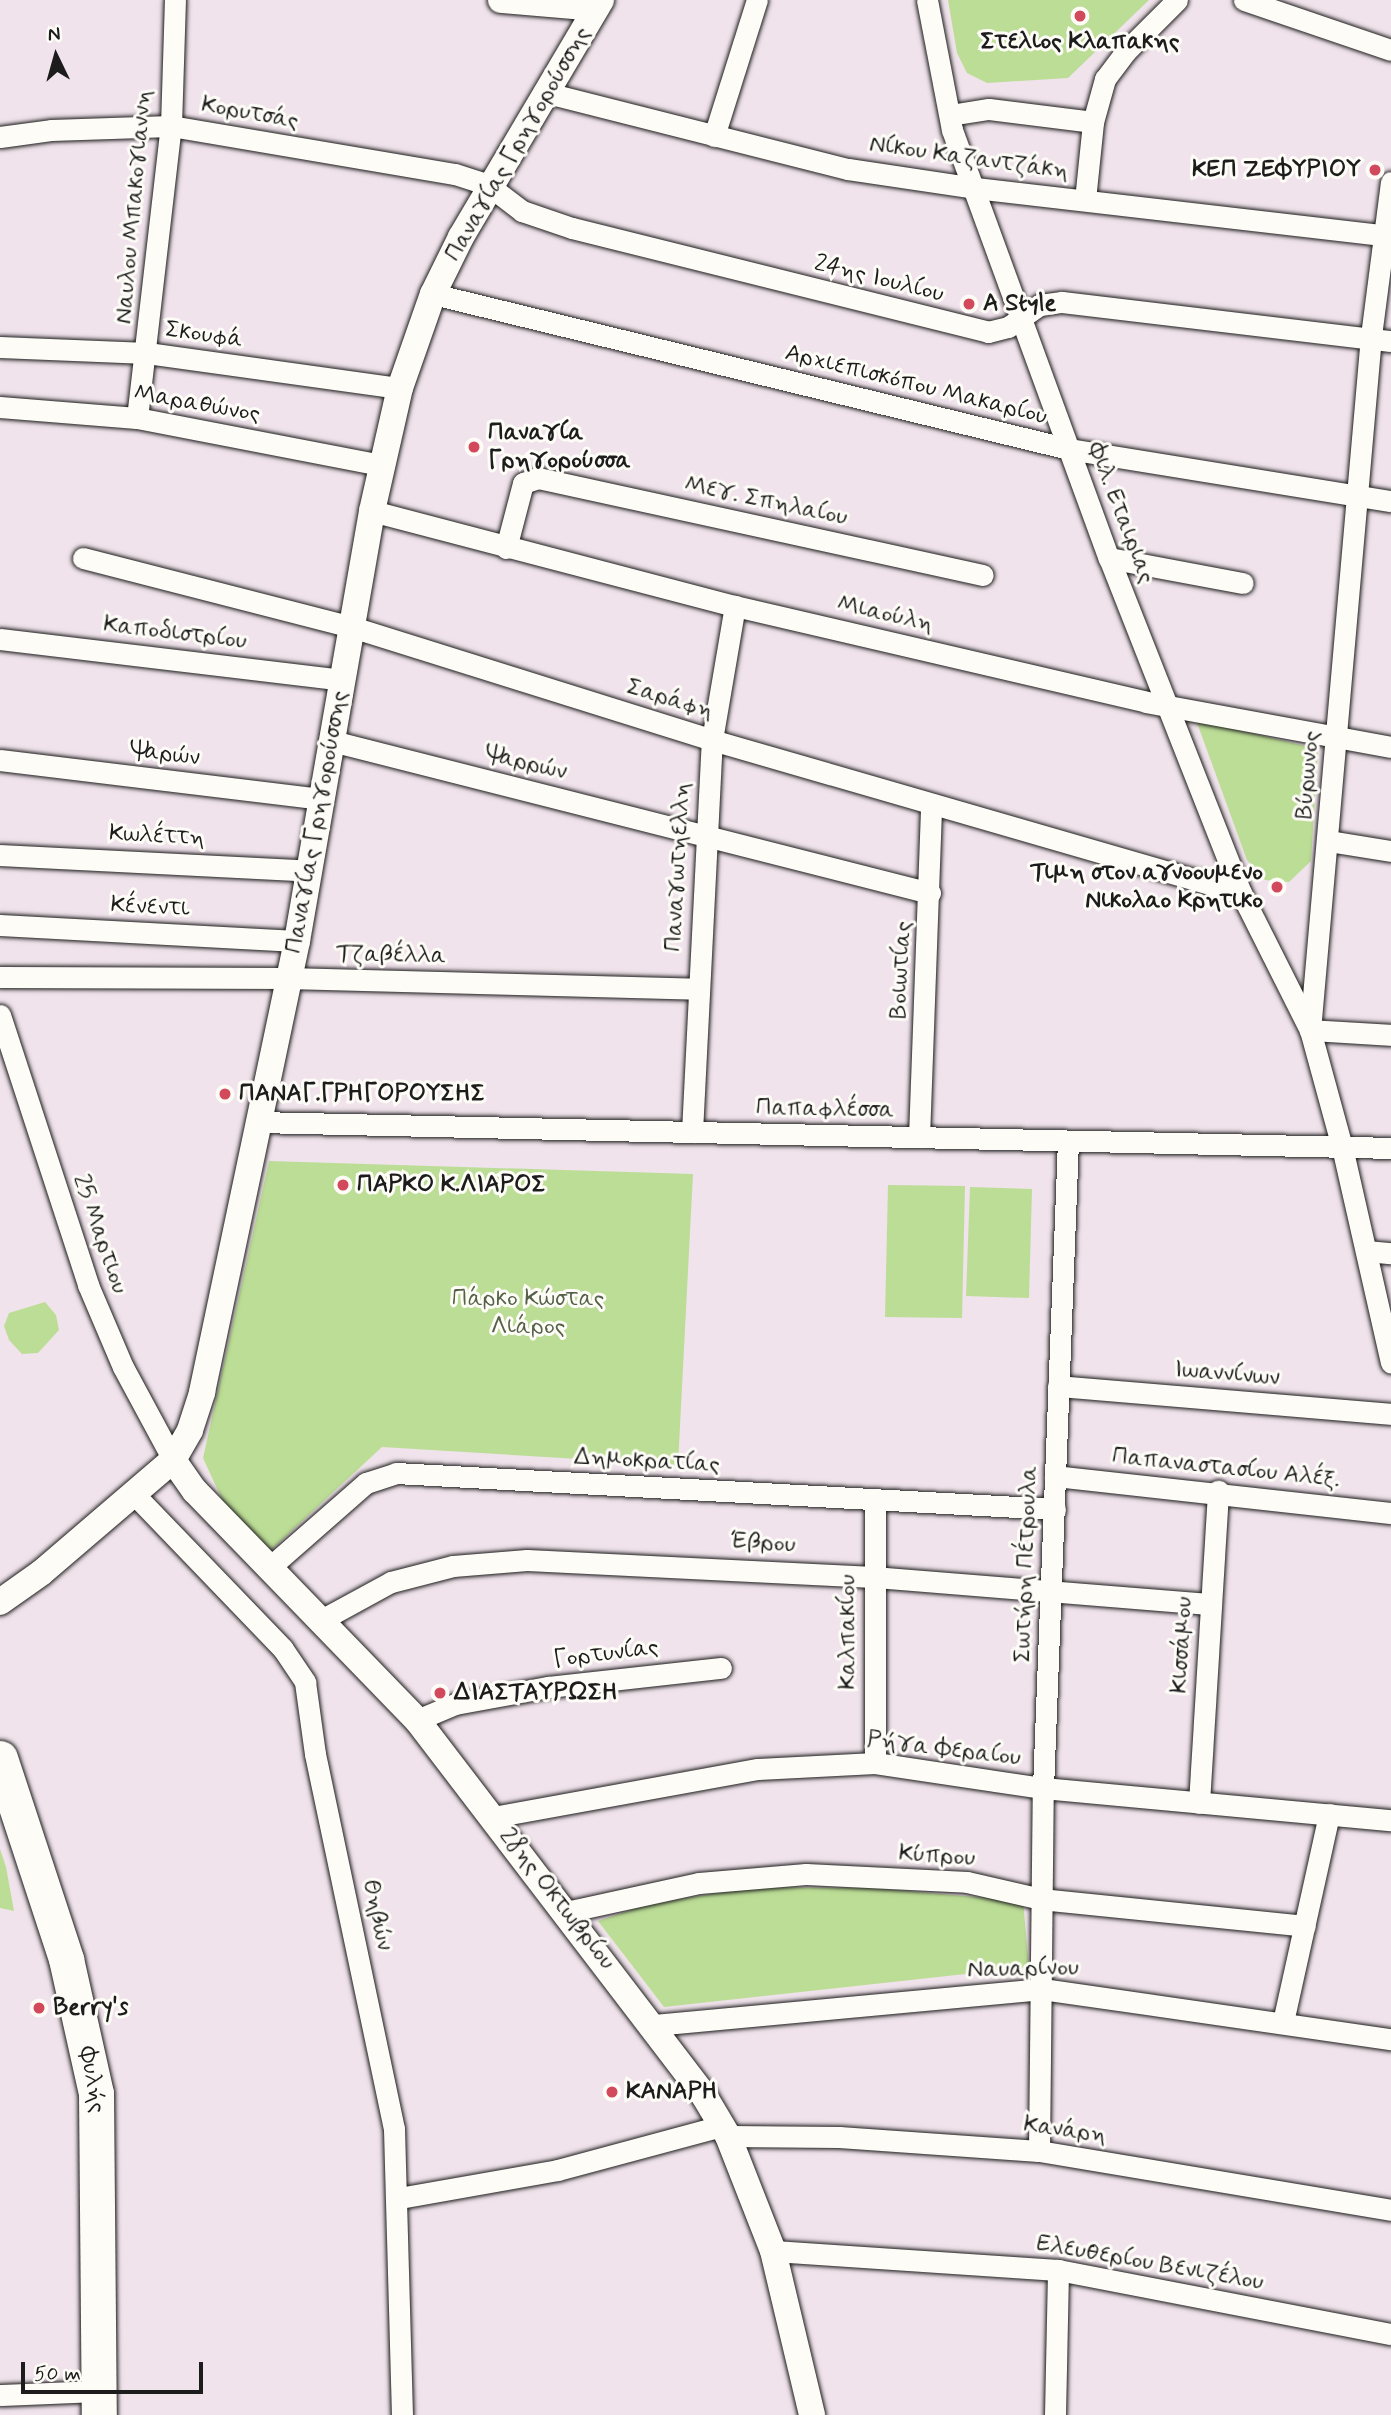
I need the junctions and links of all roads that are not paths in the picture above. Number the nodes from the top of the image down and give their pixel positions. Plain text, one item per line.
1 (175, 0) edge
2 (501, 0) edge
3 (757, 0) edge
4 (927, 0) edge
5 (1177, 0) edge
6 (1244, 0) edge
7 (599, 4) edge
8 (1391, 50) edge
9 (547, 93) junction
10 (950, 115) junction
11 (1093, 122) junction
12 (171, 126) junction
13 (714, 136) junction
14 (0, 137) edge
15 (1391, 182) edge
16 (488, 185) junction
17 (975, 188) junction
18 (1085, 200) junction
19 (1388, 235) edge
20 (433, 294) junction
21 (1022, 314) junction
22 (1381, 338) edge
23 (0, 347) edge
24 (147, 353) junction
25 (400, 388) junction
26 (0, 407) edge
27 (137, 418) junction
28 (1069, 449) junction
29 (382, 465) junction
30 (1357, 495) junction
31 (1391, 501) edge
32 (372, 511) junction
33 (506, 548) junction
34 (83, 558) dead end
35 (1109, 558) junction
36 (983, 575) dead end
37 (1242, 583) dead end
38 (736, 606) junction
39 (352, 627) junction
40 (0, 639) edge
41 (343, 680) junction
42 (1170, 708) junction
43 (1337, 738) junction
44 (712, 740) junction
45 (332, 741) junction
46 (1391, 747) edge
47 (0, 760) edge
48 (323, 799) junction
49 (931, 804) junction
50 (707, 835) junction
51 (1329, 841) junction
52 (1391, 851) edge
53 (0, 855) edge
54 (311, 871) junction
55 (930, 893) junction
56 (1241, 893) junction
57 (0, 925) edge
58 (297, 942) junction
59 (0, 977) edge
60 (288, 978) junction
61 (697, 989) junction
62 (0, 1015) edge
63 (1310, 1030) junction
64 (1391, 1035) edge
65 (257, 1122) junction
66 (692, 1132) junction
67 (919, 1137) junction
68 (1068, 1141) junction
69 (1342, 1147) junction
70 (1391, 1148) edge
71 (1366, 1251) junction
72 (1391, 1253) edge
73 (1391, 1363) edge
74 (1058, 1386) junction
75 (1391, 1414) edge
76 (173, 1460) junction
77 (1055, 1476) junction
78 (1217, 1491) junction
79 (133, 1493) junction
80 (875, 1501) junction
81 (1055, 1509) junction
82 (1391, 1513) edge
83 (270, 1567) junction
84 (874, 1577) junction
85 (1054, 1592) junction
86 (0, 1602) edge
87 (1211, 1604) junction
88 (323, 1619) junction
89 (721, 1668) dead end
90 (417, 1720) junction
91 (876, 1763) junction
92 (2, 1773) edge
93 (1043, 1788) junction
94 (1199, 1803) junction
95 (1329, 1814) junction
96 (493, 1817) junction
97 (1391, 1820) edge
98 (1041, 1899) junction
99 (566, 1912) junction
100 (1305, 1926) junction
101 (1042, 1989) junction
102 (1283, 2022) junction
103 (654, 2025) junction
104 (1391, 2039) edge
105 (725, 2131) junction
106 (1039, 2151) junction
107 (399, 2198) junction
108 (1391, 2210) edge
109 (773, 2251) junction
110 (1058, 2270) junction
111 (1391, 2334) edge
112 (0, 2395) edge
113 (99, 2403) edge
114 (402, 2415) edge
115 (812, 2415) edge
116 (1055, 2415) edge

1 - 12 street, Ναυλου Μπακογιαννη
2 - 7 street
3 - 13 street
4 - 10 street, Φιλ. Εταιριας
5 - 11 street
6 - 8 street
7 - 9 street, Παναγίας Γρηγορούσσης
9 - 13 street, Νίκου Καζαντζάκη
9 - 16 street, Παναγίας Γρηγορούσσης
10 - 11 street
10 - 17 street, Φιλ. Εταιριας
11 - 18 street
12 - 14 street, Κορυτσάς
12 - 16 street, Κορυτσάς
12 - 24 street, Ναυλου Μπακογιαννη
13 - 17 street, Νίκου Καζαντζάκη
15 - 19 street, Βύρωνος
16 - 20 street, Παναγίας Γρηγορούσσης
16 - 21 street, 24ης Ιουλίου
17 - 18 street, Νίκου Καζαντζάκη
17 - 21 street, Φιλ. Εταιριας
18 - 19 street, Νίκου Καζαντζάκη
19 - 22 street, Βύρωνος
20 - 25 street, Παναγίας Γρηγορούσσης
20 - 28 street, Αρχιεπισκόπου Μακαρίου
21 - 22 street, 24ης Ιουλίου
21 - 28 street, Φιλ. Εταιριας
22 - 30 street, Βύρωνος
23 - 24 street, Σκουφά
24 - 25 street, Σκουφά
24 - 27 street, Ναυλου Μπακογιαννη
25 - 29 street, Παναγίας Γρηγορούσσης
26 - 27 street, Μαραθώνος
27 - 29 street, Μαραθώνος
28 - 30 street, Αρχιεπισκόπου Μακαρίου
28 - 35 street, Φιλ. Εταιριας
29 - 32 street, Παναγίας Γρηγορούσσης
30 - 31 street, Αρχιεπισκόπου Μακαρίου
30 - 43 street, Βύρωνος
32 - 33 street, Μιαούλη
32 - 39 street, Παναγίας Γρηγορούσσης
33 - 36 street, Μεγ. Σπηλαίου
33 - 38 street, Μιαούλη
34 - 39 street, Σαράφη
35 - 37 street
35 - 42 street, Φιλ. Εταιριας
38 - 42 street, Μιαούλη
38 - 44 street, Παναγωτηελλη
39 - 41 street, Παναγίας Γρηγορούσσης
39 - 44 street, Σαράφη
40 - 41 street, Καποδιστρίου
41 - 45 street, Παναγίας Γρηγορούσσης
42 - 43 street, Μιαούλη
42 - 56 street, Φιλ. Εταιριας
43 - 46 street, Μιαούλη
43 - 51 street, Βύρωνος
44 - 49 street, Σαράφη
44 - 50 street, Παναγωτηελλη
45 - 48 street, Παναγίας Γρηγορούσσης
45 - 50 street, Ψαρρών
47 - 48 street, Ψαρών
48 - 54 street, Παναγίας Γρηγορούσσης
49 - 55 street, Βοιωτίας
49 - 56 street, Σαράφη
50 - 55 street, Ψαρρών
50 - 61 street, Παναγωτηελλη
51 - 52 street
51 - 63 street, Βύρωνος
53 - 54 street, Κωλέττη
54 - 58 street, Παναγίας Γρηγορούσσης
55 - 67 street, Βοιωτίας
56 - 63 street, Φιλ. Εταιριας
57 - 58 street, Κένεντι
58 - 60 street, Παναγίας Γρηγορούσσης
59 - 60 street, Τζαβέλλα
60 - 61 street, Τζαβέλλα
60 - 65 street, Παναγίας Γρηγορούσσης
61 - 66 street, Παναγωτηελλη
62 - 76 street, 25 Μαρτιου
63 - 64 street
63 - 69 street, Βύρωνος
65 - 66 street, Παπαφλέσσα
65 - 76 street, Παναγίας Γρηγορούσσης
66 - 67 street, Παπαφλέσσα
67 - 68 street, Παπαφλέσσα
68 - 69 street, Παπαφλέσσα
68 - 74 street, Σωτήρη Πέτρουλα
69 - 70 street, Παπαφλέσσα
69 - 71 street, Βύρωνος
71 - 72 street
71 - 73 street, Βύρωνος
74 - 75 street, Ιωαννίνων
74 - 77 street, Σωτήρη Πέτρουλα
76 - 79 street, Παναγίας Γρηγορούσσης
76 - 83 street, 28ης Οκτωβρίου
77 - 78 street, Παπαναστασίου Αλέξ.
77 - 81 street, Σωτήρη Πέτρουλα
78 - 82 street, Παπαναστασίου Αλέξ.
78 - 87 street, Κισσάμου
79 - 86 street, Παναγίας Γρηγορούσσης
79 - 107 street, Θηβών
80 - 81 street, Δημοκρατίας
80 - 83 street, Δημοκρατίας
80 - 84 street, Καλπακίου
81 - 85 street, Σωτήρη Πέτρουλα
83 - 88 street, 28ης Οκτωβρίου
84 - 85 street, Έβρου
84 - 88 street, Έβρου
84 - 91 street, Καλπακίου
85 - 87 street, Έβρου
85 - 93 street, Σωτήρη Πέτρουλα
87 - 94 street, Κισσάμου
88 - 90 street, 28ης Οκτωβρίου
89 - 90 street, Γορτυνίας
90 - 96 street, 28ης Οκτωβρίου
91 - 93 street, Ρήγα Φεραίου
91 - 96 street, Ρήγα Φεραίου
92 - 113 main road, Φυλής
93 - 94 street, Ρήγα Φεραίου
93 - 98 street, Σωτήρη Πέτρουλα
94 - 95 street, Ρήγα Φεραίου
95 - 97 street, Ρήγα Φεραίου
95 - 100 street
96 - 99 street, 28ης Οκτωβρίου
98 - 99 street, Κύπρου
98 - 100 street, Κύπρου
98 - 101 street, Σωτήρη Πέτρουλα
99 - 103 street, 28ης Οκτωβρίου
100 - 102 street
101 - 102 street, Ναυαρίνου
101 - 103 street, Ναυαρίνου
101 - 106 street, Σωτήρη Πέτρουλα
102 - 104 street, Ναυαρίνου
103 - 105 street, 28ης Οκτωβρίου
105 - 106 street, Κανάρη
105 - 107 street, Κανάρη
105 - 109 street, 28ης Οκτωβρίου
106 - 108 street, Κανάρη
107 - 114 street, Θηβών
109 - 110 street, Ελευθερίου Βενιζέλου
109 - 115 street, 28ης Οκτωβρίου
110 - 111 street, Ελευθερίου Βενιζέλου
110 - 116 street
112 - 113 street

